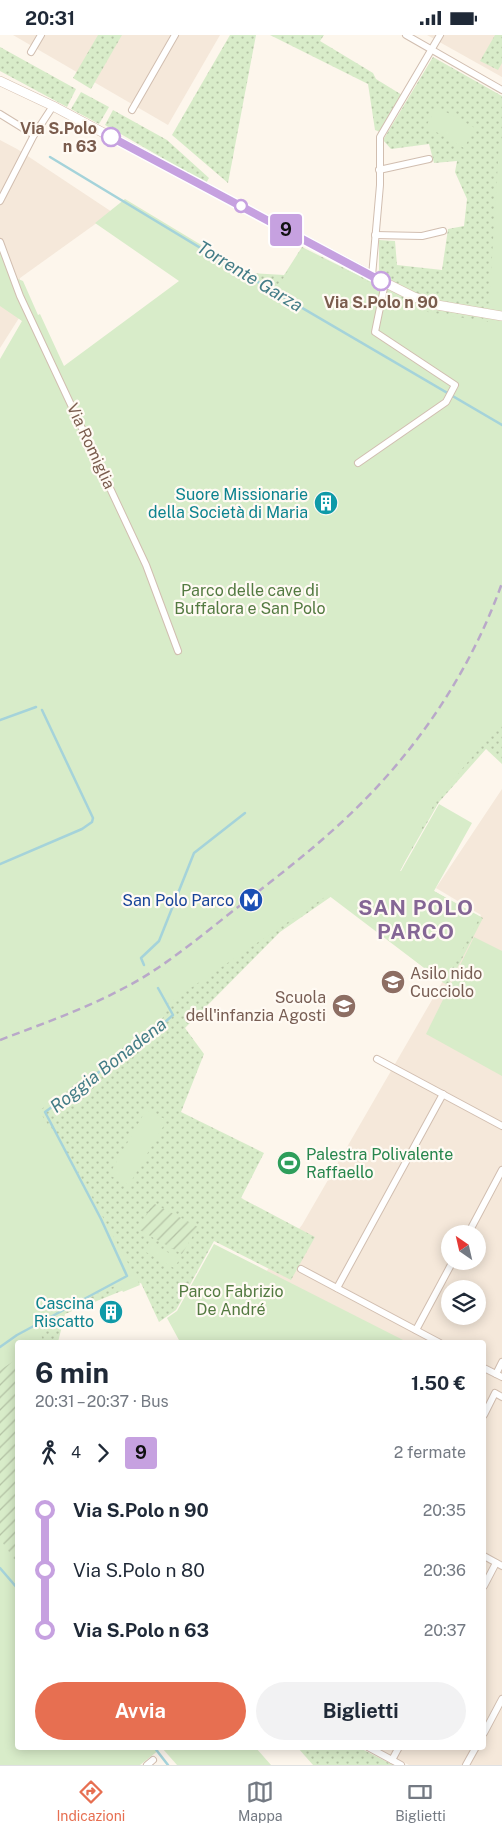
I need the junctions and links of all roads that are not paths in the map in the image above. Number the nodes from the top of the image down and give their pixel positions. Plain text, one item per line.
1 (41, 35) edge
2 (175, 35) edge
3 (406, 35) edge
4 (440, 35) edge
5 (432, 50) junction
6 (31, 52) dead end
7 (0, 81) edge
8 (502, 90) edge
9 (53, 106) junction
10 (132, 110) dead end
11 (0, 114) edge
12 (34, 135) junction
13 (429, 159) dead end
14 (379, 170) junction
15 (0, 201) edge
16 (443, 231) dead end
17 (375, 235) junction
18 (0, 242) edge
19 (372, 277) junction
20 (385, 283) junction
21 (502, 317) edge
22 (358, 463) dead end
23 (178, 651) dead end
24 (377, 1059) dead end
25 (443, 1094) junction
26 (502, 1126) edge
27 (502, 1169) edge
28 (473, 1225) edge
29 (301, 1269) dead end
30 (448, 1270) edge
31 (337, 1288) junction
32 (416, 1330) junction
33 (434, 1340) edge
34 (502, 1362) edge
35 (486, 1369) edge
36 (499, 1375) edge
37 (502, 1397) edge
38 (486, 1411) edge
39 (486, 1558) edge
40 (499, 1565) edge
41 (486, 1583) edge
42 (502, 1699) edge
43 (486, 1729) edge
44 (374, 1750) edge
45 (397, 1750) edge
46 (474, 1750) edge
47 (153, 1760) dead end
48 (392, 1760) junction
49 (147, 1765) edge
50 (401, 1765) edge
51 (466, 1765) edge

1 - 6 street
2 - 10 street
3 - 5 street
4 - 5 street
5 - 8 street
5 - 14 street
7 - 9 main road
9 - 12 street
9 - 19 main road
11 - 12 street
12 - 15 street
13 - 14 street
14 - 17 street
16 - 17 street
17 - 19 street
18 - 23 street, Via Romiglia
19 - 20 main road
20 - 21 main road
20 - 22 street
24 - 25 street
25 - 26 street
25 - 31 street
27 - 28 street
29 - 31 street
30 - 32 street
31 - 32 street
32 - 33 street
34 - 36 street
35 - 36 street
37 - 38 street
39 - 40 street
40 - 41 street
42 - 43 street
44 - 48 street
45 - 48 street
46 - 51 street
47 - 49 street
48 - 50 street

